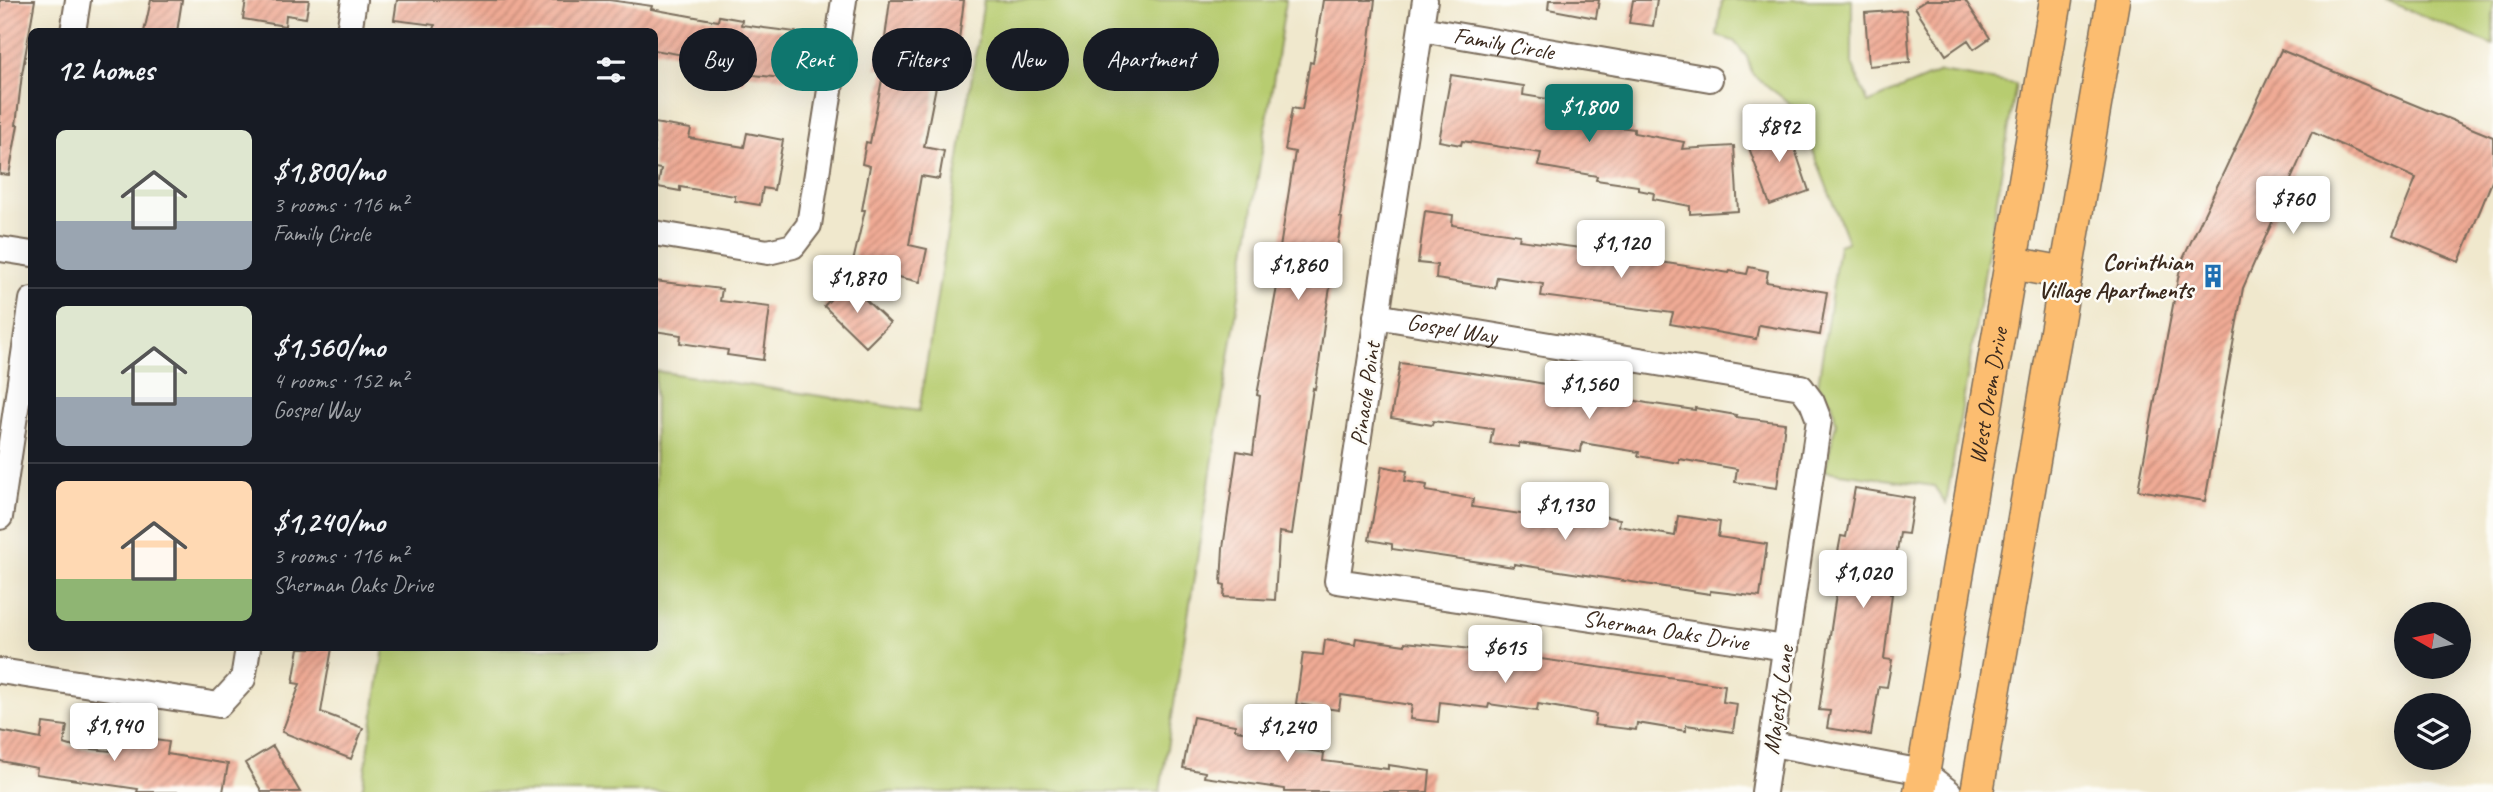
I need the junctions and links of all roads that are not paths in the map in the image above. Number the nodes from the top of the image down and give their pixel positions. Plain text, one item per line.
1 (78, 0) edge
2 (354, 0) edge
3 (844, 0) edge
4 (1425, 0) edge
5 (2056, 0) edge
6 (2113, 0) edge
7 (74, 28) edge
8 (350, 28) edge
9 (1420, 29) junction
10 (1710, 79) dead end
11 (658, 234) edge
12 (0, 249) edge
13 (28, 253) edge
14 (2011, 262) junction
15 (2066, 273) junction
16 (1376, 316) junction
17 (28, 350) edge
18 (24, 401) edge
19 (1812, 401) joint
20 (0, 517) edge
21 (1337, 581) joint
22 (1786, 648) junction
23 (248, 651) edge
24 (0, 671) edge
25 (1772, 744) junction
26 (1922, 782) edge
27 (1764, 792) edge
28 (1949, 792) edge
29 (1977, 792) edge

1 - 7 street
2 - 8 street
3 - 11 street
4 - 9 street, Pinacle Point
5 - 14 main road, West Orem Drive
6 - 15 main road
9 - 10 street, Family Circle
9 - 16 street, Pinacle Point
12 - 13 street
14 - 15 main road
14 - 26 main road, West Orem Drive
15 - 29 main road
16 - 19 street, Gospel Way
16 - 21 street, Pinacle Point
17 - 18 street
18 - 20 street
19 - 22 street, Majesty Lane
21 - 22 street, Sherman Oaks Drive
22 - 25 street, Majesty Lane
23 - 24 street
25 - 26 street
25 - 27 street, Majesty Lane
26 - 28 street

